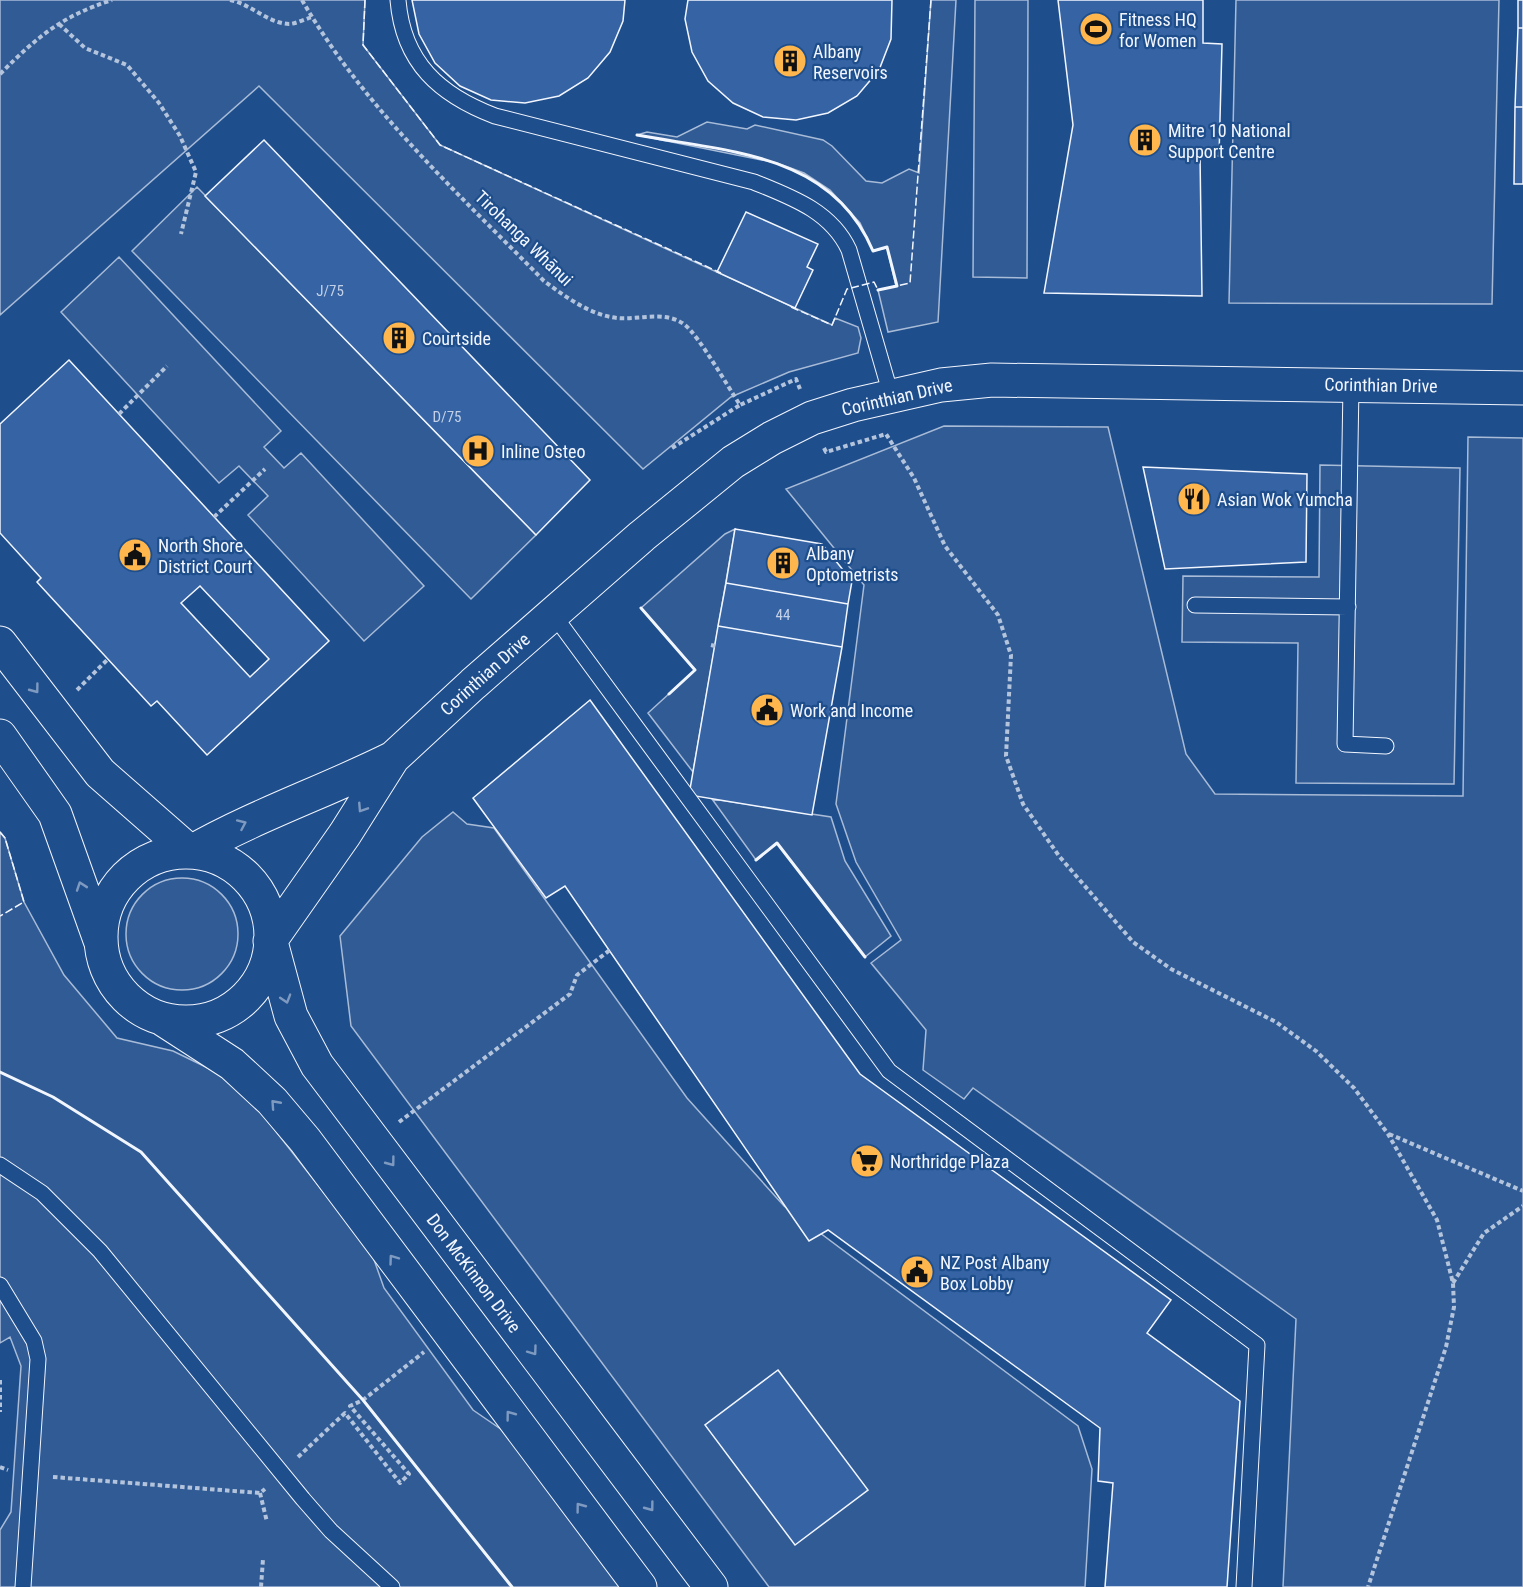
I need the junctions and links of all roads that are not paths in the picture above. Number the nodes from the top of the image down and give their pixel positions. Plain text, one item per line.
1 (398, 0) edge
2 (1351, 386) junction
3 (1523, 388) edge
4 (891, 396) junction
5 (1194, 605) dead end
6 (1348, 607) junction
7 (553, 615) junction
8 (0, 643) edge
9 (0, 736) edge
10 (1386, 746) dead end
11 (393, 758) junction
12 (191, 852) junction
13 (101, 942) junction
14 (270, 942) junction
15 (164, 1020) junction
16 (0, 1165) edge
17 (0, 1285) edge
18 (23, 1587) edge
19 (392, 1587) edge
20 (640, 1587) edge
21 (711, 1587) edge
22 (1244, 1587) edge

1 - 4 lane
2 - 3 main road, Corinthian Drive
2 - 4 main road, Corinthian Drive
2 - 6 lane
4 - 7 main road, Corinthian Drive
5 - 6 lane
6 - 10 lane
7 - 11 main road, Corinthian Drive
7 - 22 lane
8 -> 12 main road
13 -> 9 main road
12 -> 11 main road, Corinthian Drive
11 -> 14 main road, Corinthian Drive
12 - 13 main road
12 - 14 main road
13 - 15 main road
14 - 15 main road
14 -> 21 main road, Don McKinnon Drive
20 -> 15 main road
16 - 19 lane
17 - 18 lane

